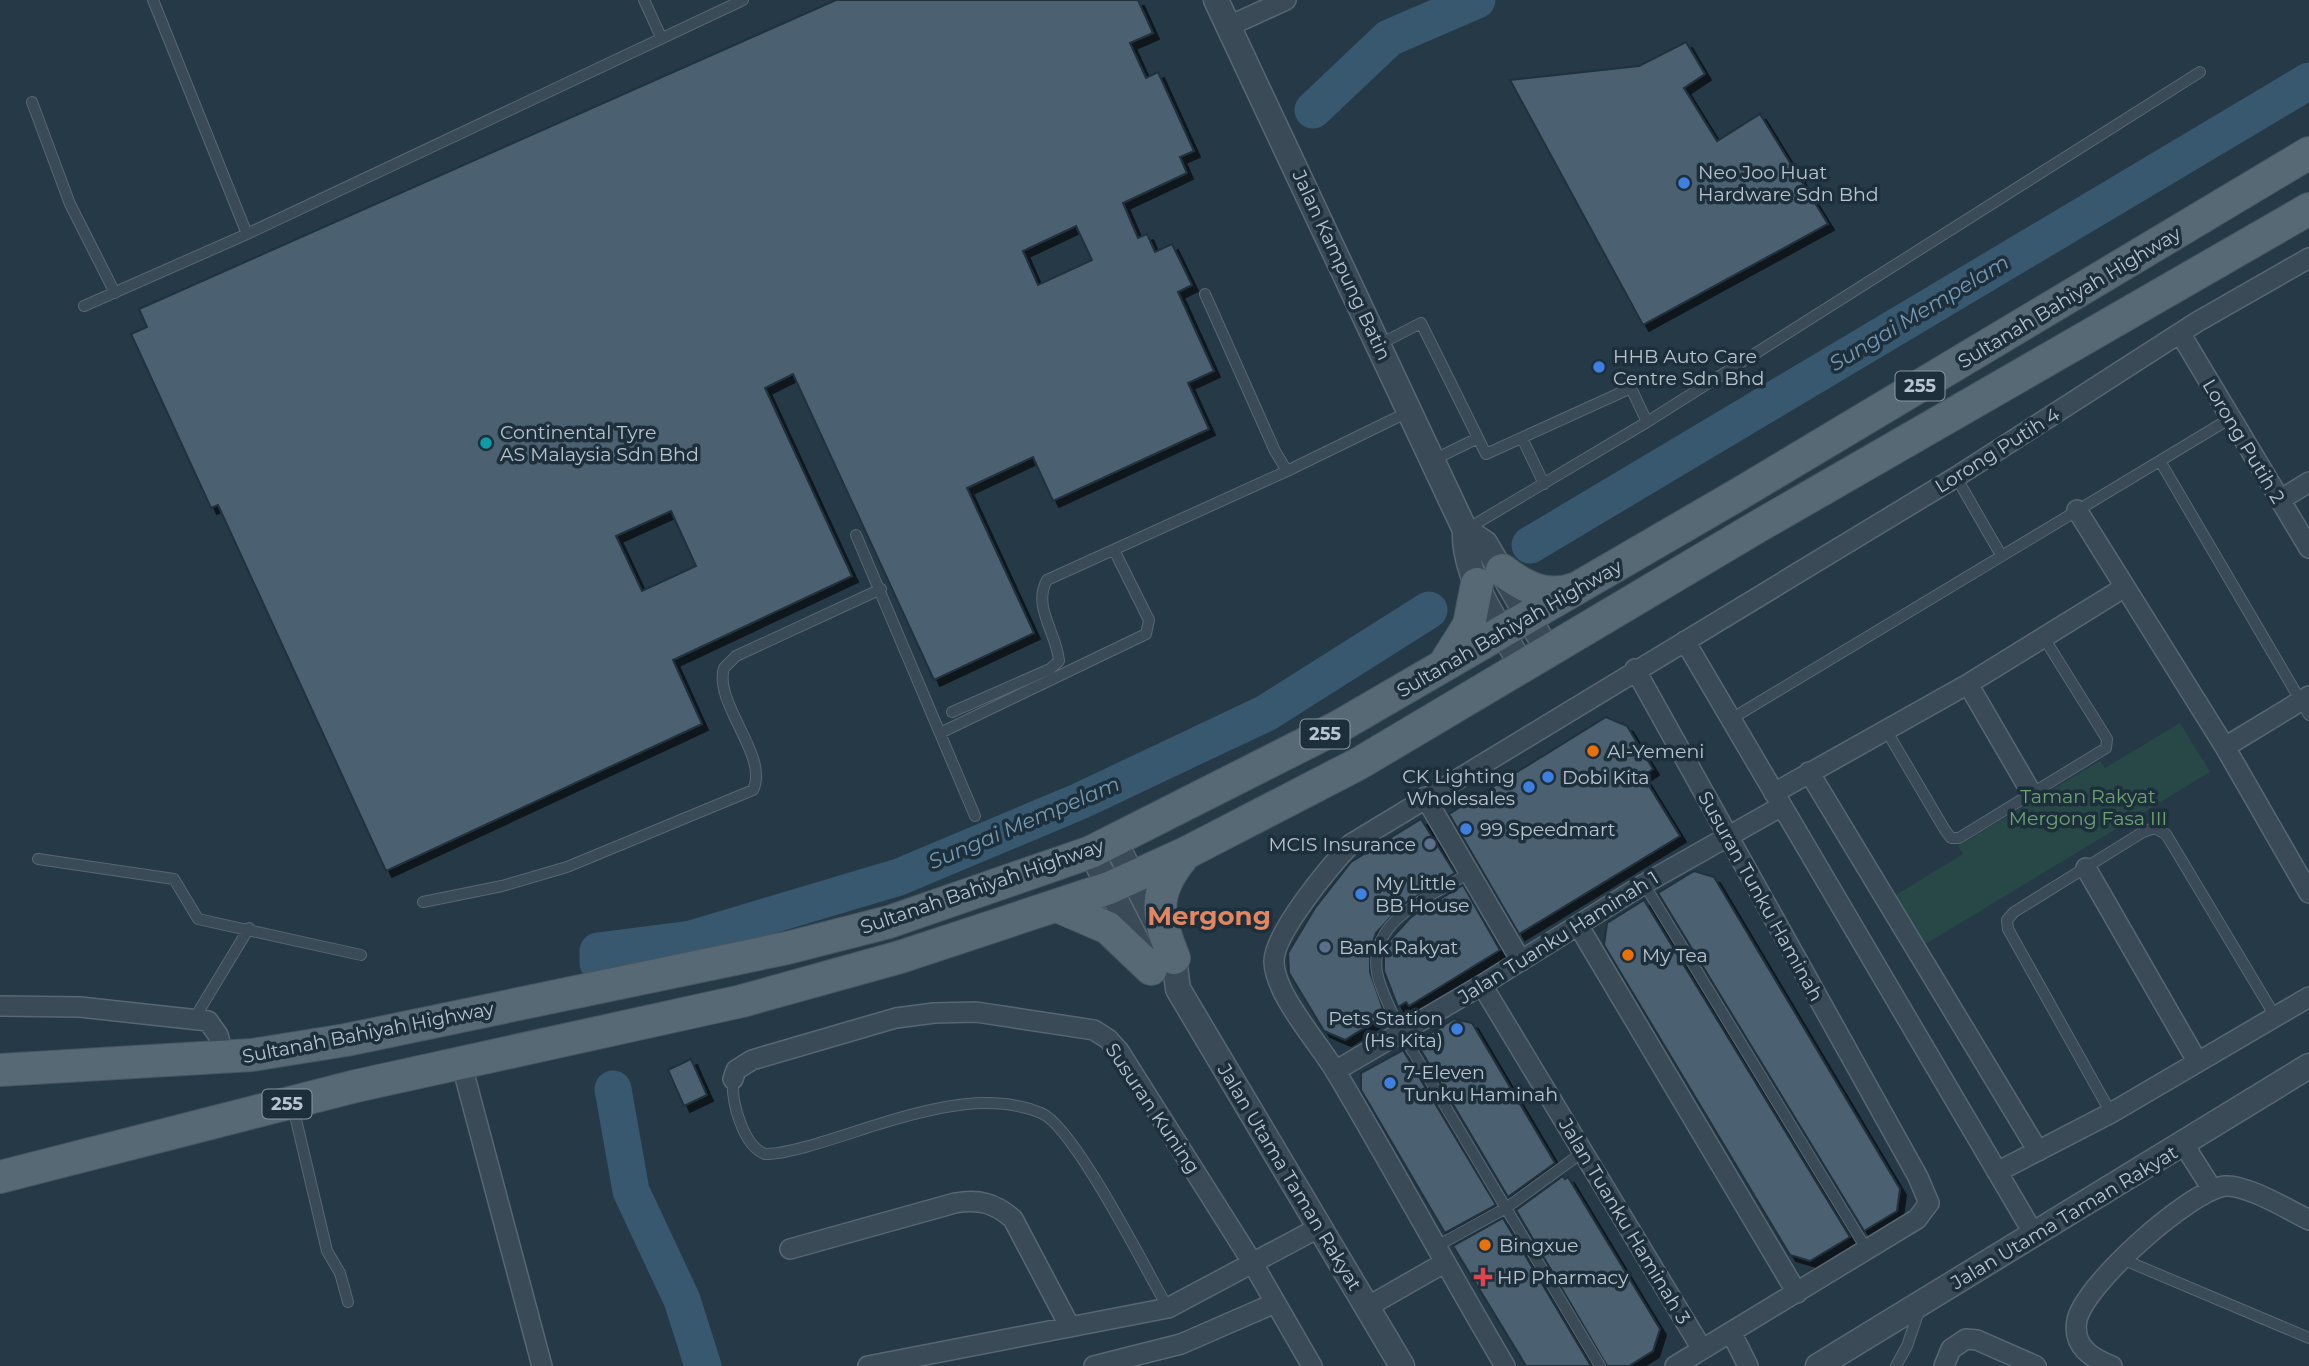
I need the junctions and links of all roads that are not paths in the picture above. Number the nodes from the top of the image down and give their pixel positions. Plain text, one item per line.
1 (153, 0) edge
2 (644, 0) edge
3 (743, 0) edge
4 (1216, 0) edge
5 (1286, 0) edge
6 (1229, 26) junction
7 (661, 37) junction
8 (2200, 72) dead end
9 (32, 102) dead end
10 (2301, 158) edge
11 (2309, 192) edge
12 (2309, 209) edge
13 (247, 234) junction
14 (2309, 258) edge
15 (115, 293) junction
16 (1205, 294) dead end
17 (83, 306) dead end
18 (2180, 333) junction
19 (1380, 344) junction
20 (1410, 411) junction
21 (2231, 418) junction
22 (1647, 422) junction
23 (1476, 439) junction
24 (1523, 440) junction
25 (1433, 460) junction
26 (2160, 461) junction
27 (1287, 471) junction
28 (1956, 477) junction
29 (2309, 482) edge
30 (1544, 484) junction
31 (2280, 500) junction
32 (2077, 510) junction
33 (1465, 530) junction
34 (856, 535) dead end
35 (2309, 548) edge
36 (1114, 550) junction
37 (2001, 555) junction
38 (1489, 577) junction
39 (1580, 586) junction
40 (2125, 587) junction
41 (881, 589) junction
42 (1516, 623) junction
43 (2044, 638) junction
44 (1685, 642) junction
45 (1535, 658) junction
46 (1441, 667) junction
47 (1635, 669) junction
48 (1968, 684) junction
49 (2306, 704) edge
50 (952, 712) dead end
51 (1731, 719) junction
52 (1886, 730) junction
53 (940, 733) junction
54 (2225, 747) junction
55 (1809, 772) junction
56 (2032, 794) junction
57 (1425, 797) junction
58 (1778, 799) junction
59 (975, 816) dead end
60 (1727, 835) junction
61 (1102, 846) junction
62 (1186, 853) junction
63 (38, 859) dead end
64 (2086, 869) junction
65 (1469, 873) junction
66 (1120, 882) junction
67 (1644, 884) junction
68 (2309, 893) edge
69 (423, 902) dead end
70 (1057, 906) junction
71 (1578, 925) junction
72 (249, 928) junction
73 (361, 955) dead end
74 (1521, 961) junction
75 (1162, 963) junction
76 (1482, 985) junction
77 (2309, 997) edge
78 (0, 1006) edge
79 (2275, 1016) junction
80 (194, 1018) junction
81 (1401, 1032) junction
82 (224, 1058) junction
83 (2197, 1061) junction
84 (461, 1062) junction
85 (2309, 1066) edge
86 (0, 1070) edge
87 (1335, 1071) junction
88 (733, 1079) joint
89 (292, 1103) junction
90 (2111, 1113) junction
91 (2184, 1146) junction
92 (2038, 1151) junction
93 (1583, 1152) junction
94 (1997, 1172) junction
95 (0, 1177) edge
96 (2212, 1189) junction
97 (1506, 1208) junction
98 (2309, 1220) edge
99 (1320, 1227) junction
100 (2035, 1236) junction
101 (790, 1249) dead end
102 (1867, 1250) junction
103 (1439, 1255) junction
104 (2122, 1259) junction
105 (1252, 1262) junction
106 (1797, 1293) junction
107 (348, 1302) dead end
108 (1275, 1303) junction
109 (1921, 1303) junction
110 (1367, 1307) junction
111 (1168, 1308) junction
112 (1070, 1327) junction
113 (1731, 1332) junction
114 (2309, 1338) edge
115 (1702, 1349) junction
116 (542, 1366) edge
117 (868, 1366) edge
118 (1094, 1366) edge
119 (1312, 1366) edge
120 (1402, 1366) edge
121 (1505, 1366) edge
122 (1600, 1366) edge
123 (1675, 1366) edge
124 (1748, 1366) edge
125 (1818, 1366) edge
126 (1896, 1366) edge
127 (1944, 1366) edge
128 (2036, 1366) edge
129 (2112, 1366) edge

1 - 13 lane
2 - 7 lane
3 - 7 lane
4 - 6 street, Jalan Kampung Batin
5 - 6 street
6 - 19 street, Jalan Kampung Batin
7 - 13 lane
8 - 22 lane
9 - 15 lane
10 - 11 main road
10 - 39 main road, Sultanah Bahiyah Highway / 255
12 - 45 main road, Sultanah Bahiyah Highway / 255
13 - 15 lane
14 - 18 street, Lorong Putih 4
15 - 17 lane
16 - 27 lane
18 - 21 street, Lorong Putih 2
18 - 28 street, Lorong Putih 4
19 - 20 street, Jalan Kampung Batin
19 - 23 lane
20 - 25 street, Jalan Kampung Batin
20 - 27 lane
21 - 26 lane
21 - 31 street, Lorong Putih 2
22 - 24 lane
22 - 30 lane
23 - 24 lane
23 - 25 lane
24 - 30 lane
25 - 33 street, Jalan Kampung Batin
26 - 32 lane
26 - 49 lane
27 - 36 lane
28 - 37 lane
28 - 44 street, Lorong Putih 4
29 - 31 street
30 - 33 lane
31 - 35 street, Lorong Putih 2
32 - 37 lane
32 - 40 street
33 - 38 street, Jalan Kampung Batin
34 - 41 lane
36 - 50 lane
36 - 53 lane
37 - 51 lane
38 - 39 main road
38 - 42 street, Jalan Kampung Batin
38 - 46 main road
39 - 42 main road, Sultanah Bahiyah Highway / 255
40 - 43 street, Jalan Tuanku Haminah 1
40 - 54 street
41 - 53 lane
41 - 69 lane
42 - 45 street, Jalan Kampung Batin
42 - 46 main road, Sultanah Bahiyah Highway / 255
43 - 48 street, Jalan Tuanku Haminah 1
43 - 56 lane
44 - 47 street, Lorong Putih 4
44 - 51 street
45 - 62 main road, Sultanah Bahiyah Highway / 255
46 - 61 main road, Sultanah Bahiyah Highway / 255
47 - 57 street
47 - 60 street, Susuran Tunku Haminah
48 - 52 street, Jalan Tuanku Haminah 1
48 - 56 street
49 - 54 street
51 - 58 street
52 - 55 street, Jalan Tuanku Haminah 1
52 - 56 lane
53 - 59 lane
54 - 68 street
55 - 58 street, Jalan Tuanku Haminah 1
55 - 92 street
57 - 65 street
57 - 87 street
58 - 60 street, Jalan Tuanku Haminah 1
58 - 94 street
60 - 67 street, Jalan Tuanku Haminah 1
60 - 102 street, Susuran Tunku Haminah
61 - 66 street, Jalan Utama Taman Rakyat
61 - 82 main road, Sultanah Bahiyah Highway / 255
62 - 66 main road, Sultanah Bahiyah Highway / 255
62 - 75 main road
63 - 72 lane
64 - 79 lane
64 - 83 street
64 - 90 lane
65 - 74 street
65 - 81 lane
66 - 70 main road, Sultanah Bahiyah Highway / 255
66 - 75 street, Jalan Utama Taman Rakyat
67 - 71 street, Jalan Tuanku Haminah 1
67 - 102 lane
70 - 75 main road
70 - 84 main road, Sultanah Bahiyah Highway / 255
71 - 74 street, Jalan Tuanku Haminah 1
71 - 106 street
72 - 73 lane
72 - 80 lane
74 - 76 street, Jalan Tuanku Haminah 1
75 - 99 street, Jalan Utama Taman Rakyat
76 - 81 street, Jalan Tuanku Haminah 1
76 - 93 street, Jalan Tuanku Haminah 3
77 - 79 street
78 - 80 street
79 - 83 street
80 - 82 street
81 - 87 street, Jalan Tuanku Haminah 1
81 - 97 lane
82 - 86 main road, Sultanah Bahiyah Highway / 255
83 - 90 street
84 - 89 main road, 255
84 - 116 street
85 - 91 street, Jalan Utama Taman Rakyat
87 - 103 street
88 - 105 street, Susuran Kuning
88 - 111 lane
89 - 95 main road, 255
89 - 107 lane
90 - 92 street
91 - 96 street
91 - 100 street, Jalan Utama Taman Rakyat
92 - 94 street
93 - 97 lane
93 - 115 street, Jalan Tuanku Haminah 3
94 - 100 street
96 - 98 street
96 - 104 street
97 - 103 lane
97 - 122 lane
99 - 105 street
99 - 110 street, Jalan Utama Taman Rakyat
100 - 109 street, Jalan Utama Taman Rakyat
101 - 112 street
102 - 106 street, Susuran Tunku Haminah
103 - 110 street
103 - 121 street
104 - 114 lane
104 - 129 street
105 - 108 street, Susuran Kuning
105 - 111 street
106 - 113 street, Susuran Tunku Haminah
108 - 118 street
108 - 119 street, Susuran Kuning
109 - 125 street, Jalan Utama Taman Rakyat
109 - 126 lane
110 - 120 street, Jalan Utama Taman Rakyat
111 - 112 street
112 - 117 street
113 - 115 street, Susuran Tunku Haminah
113 - 124 street
115 - 123 street, Susuran Tunku Haminah
127 - 128 street

